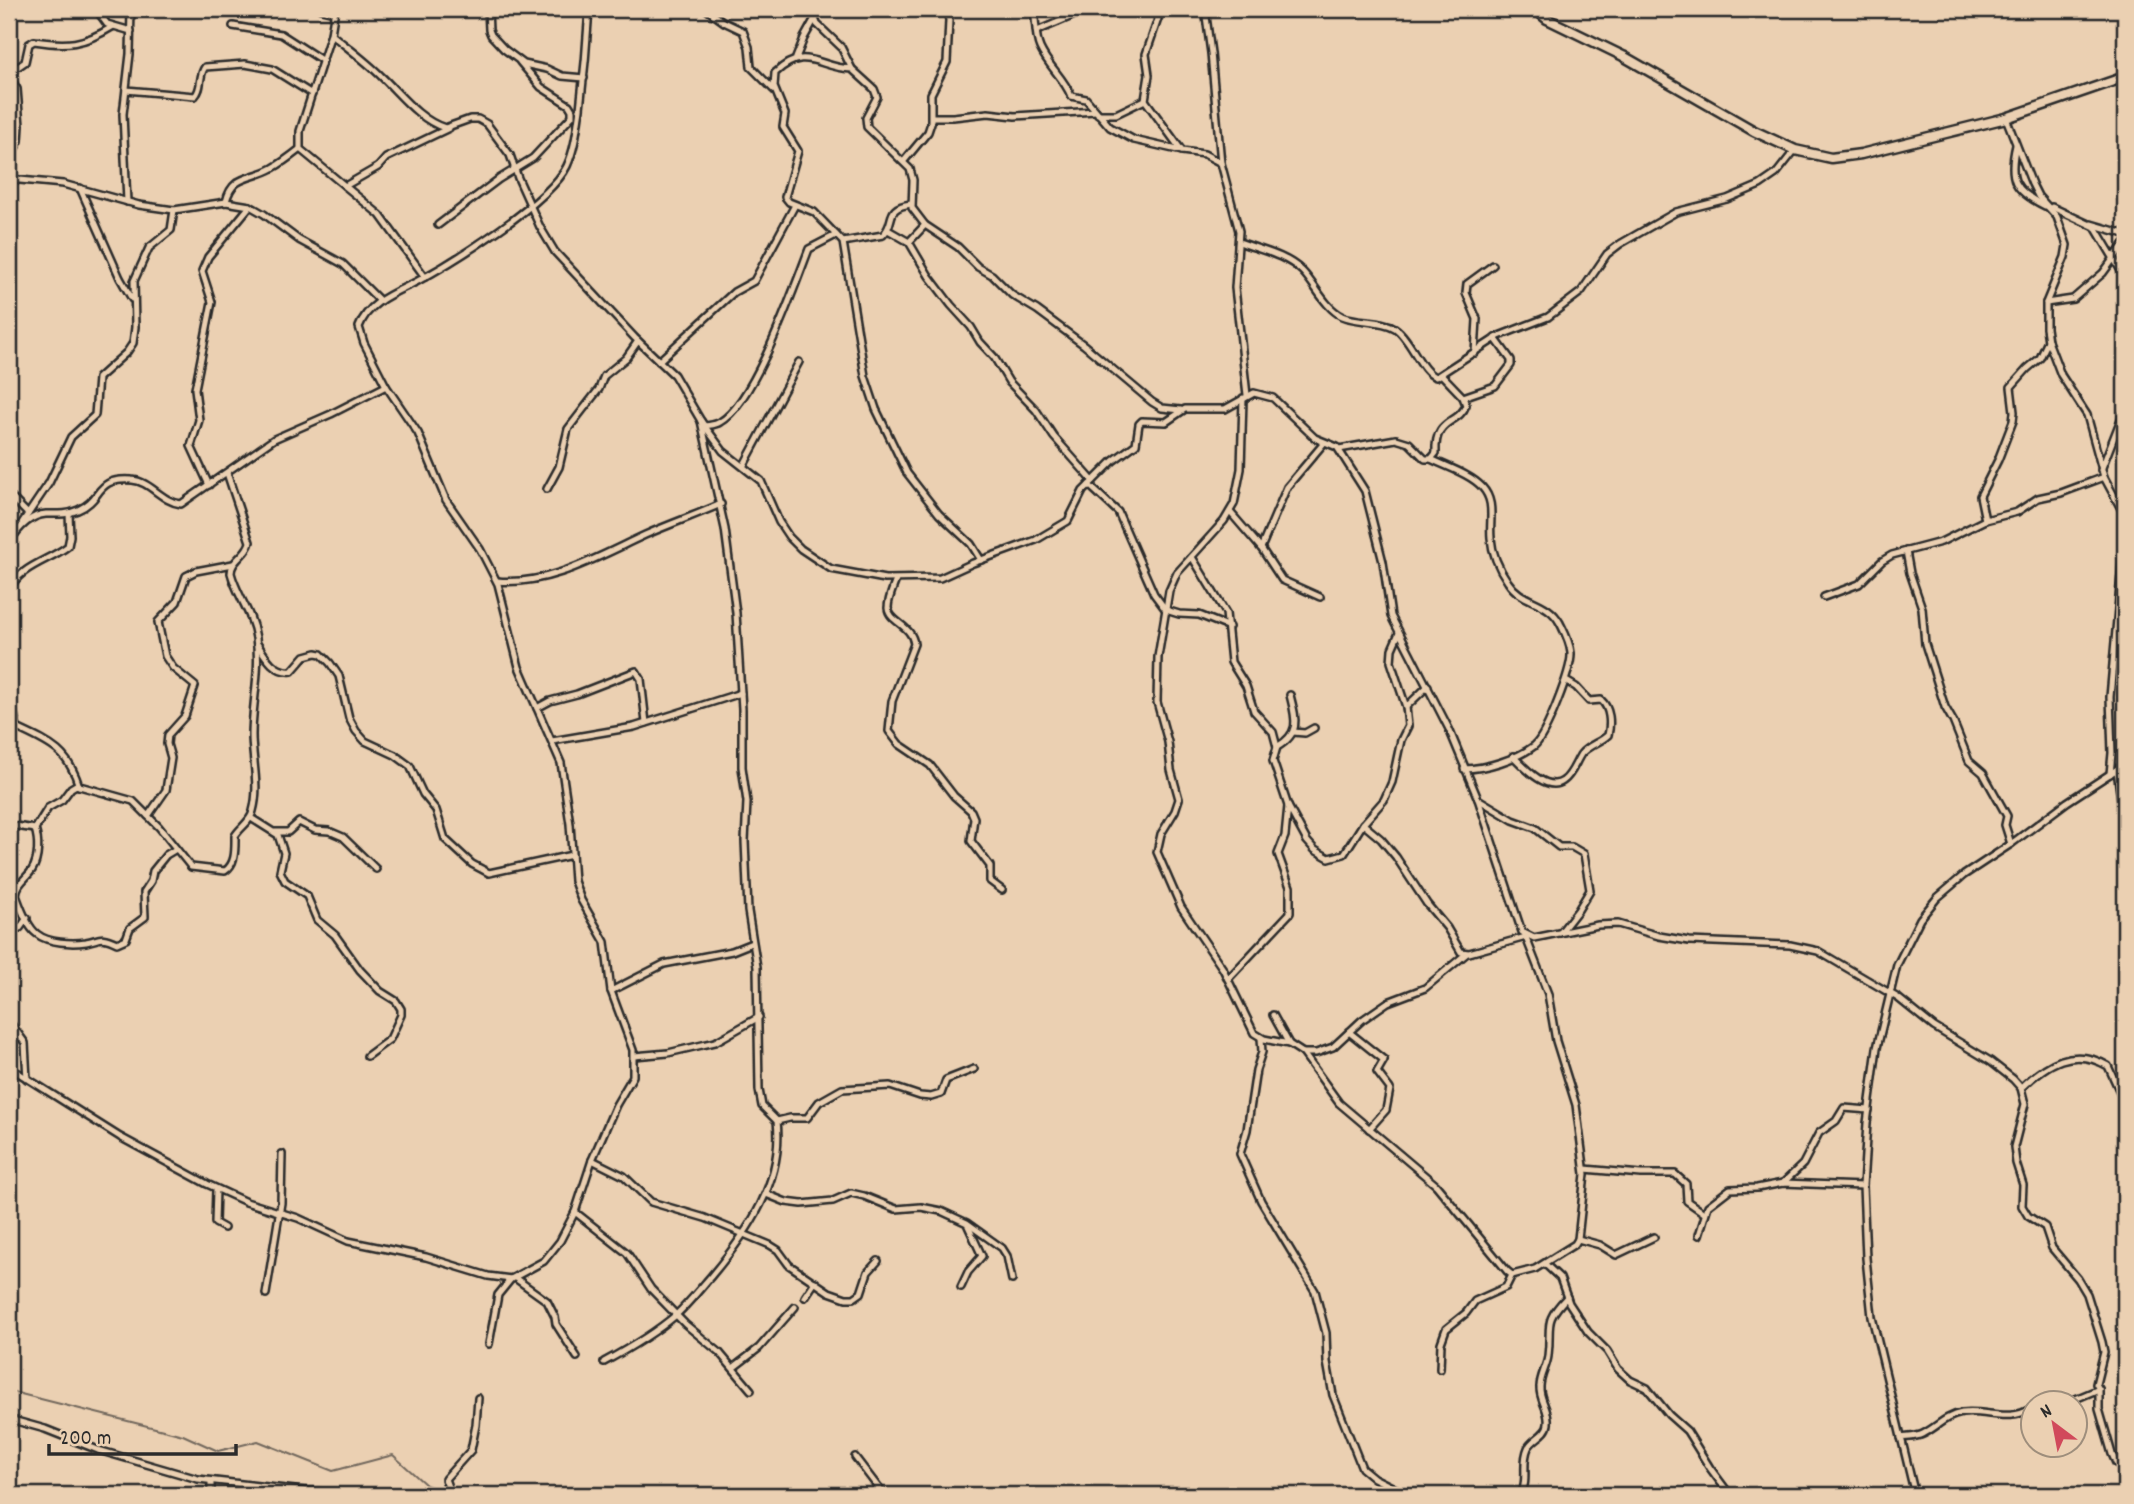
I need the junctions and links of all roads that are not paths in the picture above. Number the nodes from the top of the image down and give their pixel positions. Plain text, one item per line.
1 (96, 9) edge
2 (131, 9) edge
3 (321, 9) edge
4 (488, 9) edge
5 (589, 9) edge
6 (706, 9) edge
7 (812, 9) edge
8 (947, 9) edge
9 (1034, 9) edge
10 (1089, 9) edge
11 (1155, 9) edge
12 (1205, 9) edge
13 (1535, 9) edge
14 (335, 10) edge
15 (814, 20) junction
16 (233, 26) dead end
17 (112, 27) junction
18 (131, 31) junction
19 (1037, 31) junction
20 (331, 34) junction
21 (796, 58) junction
22 (323, 61) junction
23 (520, 62) junction
24 (852, 69) junction
25 (2125, 77) edge
26 (584, 78) junction
27 (126, 89) junction
28 (776, 92) junction
29 (312, 94) junction
30 (1145, 100) junction
31 (1097, 113) junction
32 (932, 117) junction
33 (2006, 118) junction
34 (449, 128) junction
35 (2016, 145) junction
36 (300, 149) junction
37 (1796, 150) junction
38 (1182, 151) junction
39 (10, 156) edge
40 (904, 161) junction
41 (1221, 163) junction
42 (515, 169) junction
43 (10, 179) edge
44 (345, 186) junction
45 (80, 188) junction
46 (127, 202) junction
47 (226, 202) junction
48 (911, 204) junction
49 (795, 205) junction
50 (250, 206) junction
51 (531, 206) junction
52 (2047, 206) junction
53 (174, 209) junction
54 (2091, 224) junction
55 (438, 225) dead end
56 (925, 225) junction
57 (888, 230) junction
58 (2125, 234) edge
59 (836, 235) junction
60 (843, 242) junction
61 (909, 242) junction
62 (1239, 242) junction
63 (2125, 243) edge
64 (2114, 257) junction
65 (1493, 265) dead end
66 (425, 277) junction
67 (2125, 283) edge
68 (133, 301) junction
69 (380, 301) junction
70 (2046, 303) junction
71 (1494, 338) junction
72 (638, 341) junction
73 (2048, 341) junction
74 (1475, 353) junction
75 (659, 361) junction
76 (799, 362) dead end
77 (1442, 375) junction
78 (386, 386) junction
79 (1245, 397) junction
80 (1463, 397) junction
81 (2125, 409) edge
82 (1182, 410) junction
83 (703, 424) junction
84 (1324, 443) junction
85 (1339, 449) junction
86 (1431, 459) junction
87 (744, 465) junction
88 (2101, 470) junction
89 (227, 473) junction
90 (2104, 477) junction
91 (1091, 483) junction
92 (209, 485) junction
93 (547, 489) dead end
94 (9, 495) edge
95 (721, 504) junction
96 (1230, 512) junction
97 (69, 513) junction
98 (28, 514) junction
99 (2125, 514) edge
100 (1985, 520) junction
101 (22, 524) junction
102 (2125, 530) edge
103 (9, 543) edge
104 (1261, 548) junction
105 (1906, 551) junction
106 (1192, 557) junction
107 (981, 560) junction
108 (233, 564) junction
109 (497, 580) junction
110 (896, 580) junction
111 (9, 591) edge
112 (1320, 597) dead end
113 (1824, 597) dead end
114 (1166, 610) junction
115 (1229, 627) junction
116 (1399, 633) junction
117 (2115, 637) junction
118 (2125, 640) edge
119 (257, 642) junction
120 (1566, 681) junction
121 (1428, 686) junction
122 (9, 690) edge
123 (741, 694) junction
124 (1290, 695) dead end
125 (1406, 707) junction
126 (537, 708) junction
127 (646, 723) junction
128 (1314, 728) dead end
129 (1293, 732) junction
130 (552, 741) junction
131 (1277, 747) junction
132 (1513, 756) junction
133 (2125, 764) edge
134 (1464, 769) junction
135 (2117, 770) junction
136 (2110, 774) junction
137 (79, 786) junction
138 (1478, 799) junction
139 (1288, 806) junction
140 (148, 816) junction
141 (251, 818) junction
142 (1363, 824) junction
143 (9, 825) edge
144 (35, 829) junction
145 (2125, 830) edge
146 (275, 832) junction
147 (2011, 844) junction
148 (176, 849) junction
149 (572, 855) junction
150 (376, 869) dead end
151 (1002, 890) dead end
152 (27, 918) junction
153 (9, 932) edge
154 (1560, 933) junction
155 (1526, 936) junction
156 (752, 943) junction
157 (1467, 953) junction
158 (1228, 979) junction
159 (611, 991) junction
160 (1889, 992) junction
161 (1273, 1015) dead end
162 (759, 1017) junction
163 (9, 1021) edge
164 (1349, 1032) junction
165 (1261, 1038) junction
166 (1289, 1044) junction
167 (1303, 1052) junction
168 (367, 1056) dead end
169 (634, 1056) junction
170 (9, 1067) edge
171 (974, 1069) dead end
172 (27, 1079) junction
173 (2021, 1088) junction
174 (2125, 1103) edge
175 (1869, 1110) junction
176 (777, 1121) junction
177 (1369, 1129) junction
178 (282, 1154) dead end
179 (592, 1160) junction
180 (1585, 1169) junction
181 (1783, 1183) junction
182 (1863, 1186) junction
183 (216, 1189) junction
184 (765, 1194) junction
185 (279, 1212) junction
186 (575, 1212) junction
187 (1704, 1213) junction
188 (967, 1223) junction
189 (224, 1228) dead end
190 (745, 1233) junction
191 (1699, 1235) dead end
192 (1654, 1237) dead end
193 (1578, 1239) junction
194 (878, 1261) dead end
195 (1545, 1264) junction
196 (1512, 1275) junction
197 (513, 1279) junction
198 (1012, 1280) dead end
199 (814, 1282) junction
200 (961, 1287) dead end
201 (266, 1294) dead end
202 (805, 1297) dead end
203 (1567, 1297) junction
204 (795, 1307) dead end
205 (676, 1315) junction
206 (489, 1344) dead end
207 (577, 1357) dead end
208 (604, 1362) dead end
209 (733, 1368) junction
210 (1440, 1369) dead end
211 (751, 1390) dead end
212 (2099, 1390) junction
213 (2088, 1394) edge
214 (478, 1398) dead end
215 (2018, 1414) edge
216 (9, 1419) edge
217 (1901, 1438) junction
218 (855, 1457) dead end
219 (2125, 1469) edge
220 (211, 1481) junction
221 (304, 1493) edge
222 (211, 1495) edge
223 (378, 1495) edge
224 (452, 1495) edge
225 (884, 1495) edge
226 (1408, 1495) edge
227 (1520, 1495) edge
228 (1730, 1495) edge
229 (1915, 1495) edge

1 - 17 street
2 - 18 street
3 - 14 street
4 - 23 street
5 - 26 street
6 - 28 street
7 - 15 street
8 - 32 street
9 - 19 street
10 - 19 street
11 - 30 street
12 - 41 street
13 - 37 street
14 - 20 street
15 - 21 street
15 - 24 street
16 - 22 street
17 - 18 street
17 - 39 street
18 - 27 street
19 - 31 street
20 - 22 street
20 - 34 street
21 - 24 street
21 - 28 street
22 - 29 street
23 - 26 street
23 - 42 street
24 - 40 street
25 - 33 street
26 - 51 street
27 - 29 street
27 - 46 street
28 - 49 street
29 - 36 street
30 - 31 street
30 - 38 street
31 - 32 street
31 - 38 street
32 - 40 street
33 - 35 street
33 - 37 street
34 - 42 street
34 - 44 street
35 - 52 street
35 - 52 street
36 - 44 street
36 - 47 street
37 - 71 street
38 - 41 street
39 - 43 street
40 - 48 street
41 - 62 street
42 - 51 street
42 - 55 street
43 - 45 street
44 - 66 street
45 - 46 street
45 - 68 street
46 - 53 street
47 - 50 street
47 - 53 street
48 - 56 street
48 - 57 street
49 - 59 street
49 - 75 street
50 - 69 street
50 - 92 street
51 - 66 street
51 - 72 street
52 - 54 street
52 - 70 street
53 - 68 street
54 - 58 street
54 - 64 street
56 - 61 street
56 - 82 street
57 - 60 street
57 - 61 street
59 - 60 street
59 - 83 street
60 - 107 street
61 - 91 street
62 - 77 street
62 - 79 street
63 - 64 street
64 - 67 street
64 - 70 street
65 - 74 street
66 - 69 street
68 - 98 street
69 - 78 street
70 - 73 street
71 - 74 street
71 - 80 street
72 - 75 street
72 - 93 street
73 - 88 street
73 - 100 street
74 - 77 street
75 - 83 street
76 - 87 street
77 - 80 street
78 - 89 street
78 - 109 street
79 - 82 street
79 - 84 street
79 - 96 street
80 - 86 street
81 - 88 street
82 - 91 street
83 - 87 street
83 - 95 street
84 - 85 street
84 - 104 street
85 - 86 street
85 - 116 street
86 - 120 street
87 - 110 street
88 - 90 street
89 - 92 street
89 - 108 street
90 - 99 street
90 - 100 street
91 - 107 street
91 - 114 street
92 - 97 street
94 - 98 street
95 - 109 street
95 - 123 street
96 - 104 street
96 - 106 street
97 - 101 street
97 - 111 street
98 - 101 street
100 - 105 street
101 - 103 street
102 - 117 street
104 - 112 street
105 - 113 street
105 - 147 street
106 - 114 street
106 - 115 street
107 - 110 street
108 - 119 street
108 - 140 street
109 - 126 street
110 - 151 street
114 - 115 street
114 - 158 street
115 - 131 street
116 - 121 street
116 - 125 street
117 - 118 street
117 - 136 street
119 - 141 street
119 - 149 street
120 - 132 street
120 - 132 street
121 - 125 street
121 - 134 street
122 - 137 street
123 - 127 street
123 - 156 street
124 - 129 street
125 - 142 street
126 - 127 street
126 - 130 street
127 - 130 street
128 - 129 street
129 - 131 street
130 - 149 street
131 - 139 street
132 - 134 street
133 - 135 street
134 - 138 street
135 - 136 street
135 - 145 street
136 - 147 street
137 - 140 street
137 - 144 street
138 - 154 street
138 - 155 street
139 - 142 street
139 - 158 street
140 - 148 street
141 - 146 street
141 - 148 street
142 - 157 street
143 - 144 street
144 - 152 street
146 - 150 street
146 - 168 street
147 - 160 street
148 - 152 street
149 - 159 street
152 - 153 street
154 - 155 street
154 - 160 street
155 - 157 street
155 - 180 street
156 - 159 street
156 - 162 street
157 - 164 street
158 - 165 street
159 - 169 street
160 - 173 street
160 - 175 street
161 - 166 street
162 - 169 street
162 - 176 street
163 - 172 street
164 - 167 street
164 - 177 street
165 - 166 street
165 - 226 street
166 - 167 street
167 - 177 street
169 - 179 street
170 - 172 street
171 - 176 street
172 - 183 street
173 - 174 street
173 - 212 street
175 - 181 street
175 - 182 street
176 - 184 street
177 - 196 street
178 - 185 street
179 - 186 street
179 - 190 street
180 - 187 street
180 - 193 street
181 - 182 street
181 - 187 street
182 - 217 street
183 - 185 street
183 - 189 street
184 - 188 street
184 - 190 street
185 - 197 street
185 - 201 street
186 - 197 street
186 - 205 street
187 - 191 street
188 - 198 street
188 - 200 street
190 - 199 street
190 - 205 street
192 - 193 street
193 - 195 street
194 - 199 street
195 - 196 street
195 - 203 street
196 - 210 street
197 - 206 street
197 - 207 street
199 - 202 street
203 - 227 street
203 - 228 street
204 - 209 street
205 - 208 street
205 - 209 street
209 - 211 street
212 - 213 street
212 - 219 street
214 - 224 street
215 - 217 street
216 - 220 street
217 - 229 street
218 - 225 street
220 - 221 street
220 - 222 street
221 - 223 street

